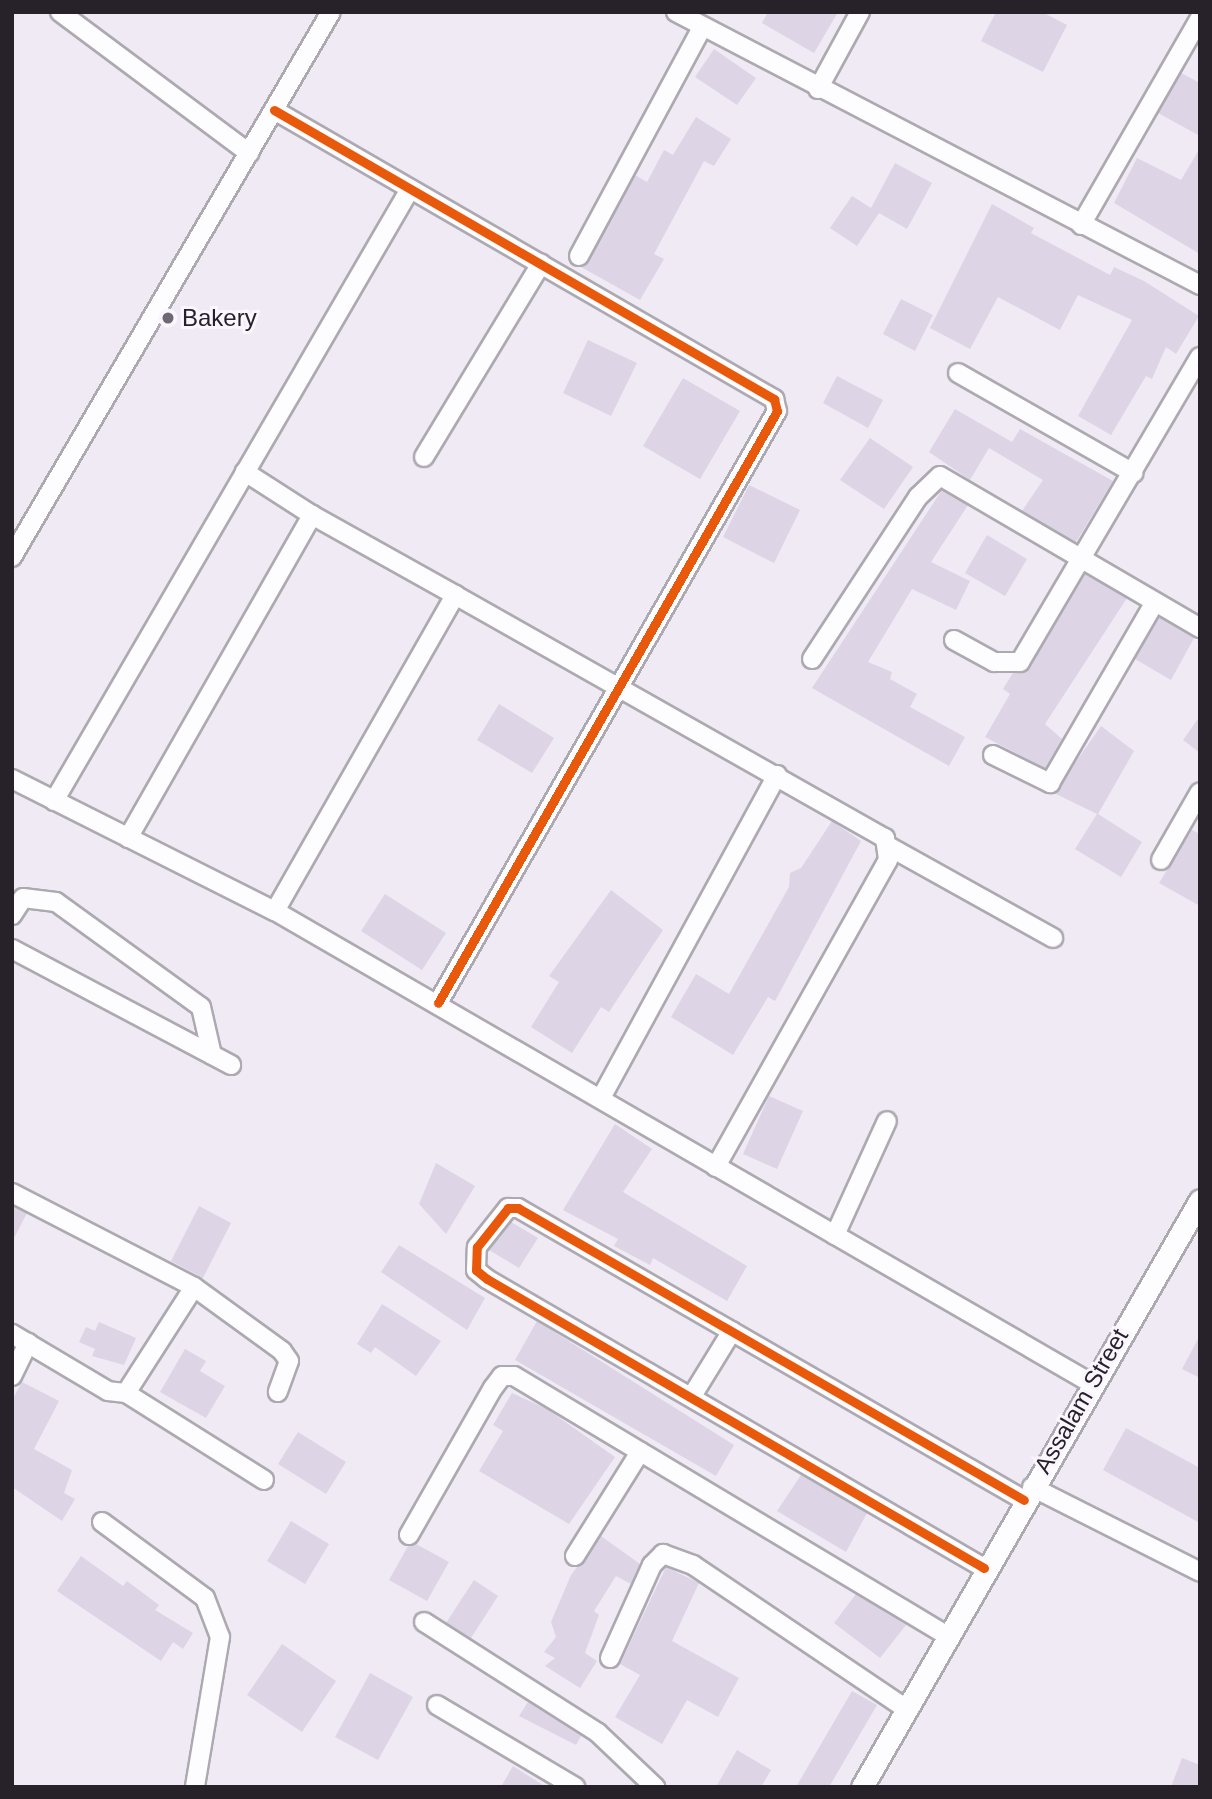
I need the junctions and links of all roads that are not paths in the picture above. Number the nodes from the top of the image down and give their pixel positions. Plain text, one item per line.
1 (60, 12) edge
2 (331, 12) edge
3 (676, 12) edge
4 (860, 12) edge
5 (1200, 18) edge
6 (702, 28) junction
7 (818, 89) junction
8 (274, 110) junction
9 (249, 153) junction
10 (410, 189) junction
11 (1081, 225) junction
12 (579, 256) dead end
13 (541, 264) junction
14 (1200, 285) edge
15 (1200, 356) edge
16 (958, 373) dead end
17 (424, 457) dead end
18 (245, 472) junction
19 (1133, 473) junction
20 (312, 515) junction
21 (14, 552) edge
22 (1082, 561) junction
23 (455, 595) junction
24 (1155, 602) junction
25 (1200, 628) edge
26 (954, 640) dead end
27 (812, 659) dead end
28 (622, 686) junction
29 (993, 755) dead end
30 (777, 775) junction
31 (12, 779) edge
32 (1200, 792) edge
33 (54, 801) junction
34 (128, 838) junction
35 (888, 846) junction
36 (1161, 860) dead end
37 (275, 911) junction
38 (12, 915) edge
39 (1053, 938) dead end
40 (12, 949) edge
41 (438, 1003) junction
42 (212, 1055) junction
43 (231, 1065) dead end
44 (601, 1098) junction
45 (887, 1121) dead end
46 (716, 1167) junction
47 (12, 1193) edge
48 (1200, 1200) edge
49 (1194, 1223) edge
50 (835, 1236) junction
51 (194, 1287) junction
52 (732, 1331) junction
53 (20, 1338) edge
54 (12, 1376) edge
55 (1091, 1382) junction
56 (278, 1392) dead end
57 (126, 1393) junction
58 (692, 1396) junction
59 (640, 1451) junction
60 (264, 1480) dead end
61 (1028, 1493) junction
62 (102, 1522) dead end
63 (409, 1535) dead end
64 (575, 1556) dead end
65 (984, 1568) junction
66 (1200, 1572) edge
67 (424, 1622) dead end
68 (946, 1635) junction
69 (610, 1658) dead end
70 (437, 1705) dead end
71 (905, 1708) junction
72 (195, 1787) edge
73 (575, 1787) edge
74 (654, 1787) edge
75 (862, 1787) edge

1 - 9 street
2 - 8 street
3 - 6 street
4 - 7 street
5 - 11 street
6 - 7 street
6 - 12 street
7 - 11 street
8 - 9 street
8 - 10 street
9 - 21 street
10 - 13 street
10 - 18 street
11 - 14 street
13 - 17 street
13 - 28 street
15 - 19 street
16 - 19 street
18 - 20 street
18 - 33 street
19 - 22 street
20 - 23 street
20 - 34 street
22 - 24 street
22 - 26 street
22 - 27 street
23 - 28 street
23 - 37 street
24 - 25 street
24 - 29 street
28 - 30 street
28 - 41 street
30 - 35 street
30 - 44 street
31 - 33 street
32 - 36 street
33 - 34 street
34 - 37 street
35 - 39 street
35 - 46 street
37 - 41 street
38 - 42 street
40 - 42 street
41 - 44 street
42 - 43 street
44 - 46 street
45 - 50 street
46 - 50 street
47 - 51 street
48 - 49 main road, Assalam Street
49 - 55 main road, Assalam Street
50 - 55 street
51 - 56 street
51 - 57 street
52 - 58 street
52 - 58 street
52 - 61 street
53 - 54 street
53 - 57 street
55 - 61 main road, Assalam Street
57 - 60 street
58 - 65 street
59 - 63 street
59 - 64 street
59 - 68 street
61 - 65 main road, Assalam Street
61 - 66 street
62 - 72 street
65 - 68 main road, Assalam Street
67 - 74 street
68 - 71 main road, Assalam Street
69 - 71 street
70 - 73 street
71 - 75 main road, Assalam Street

